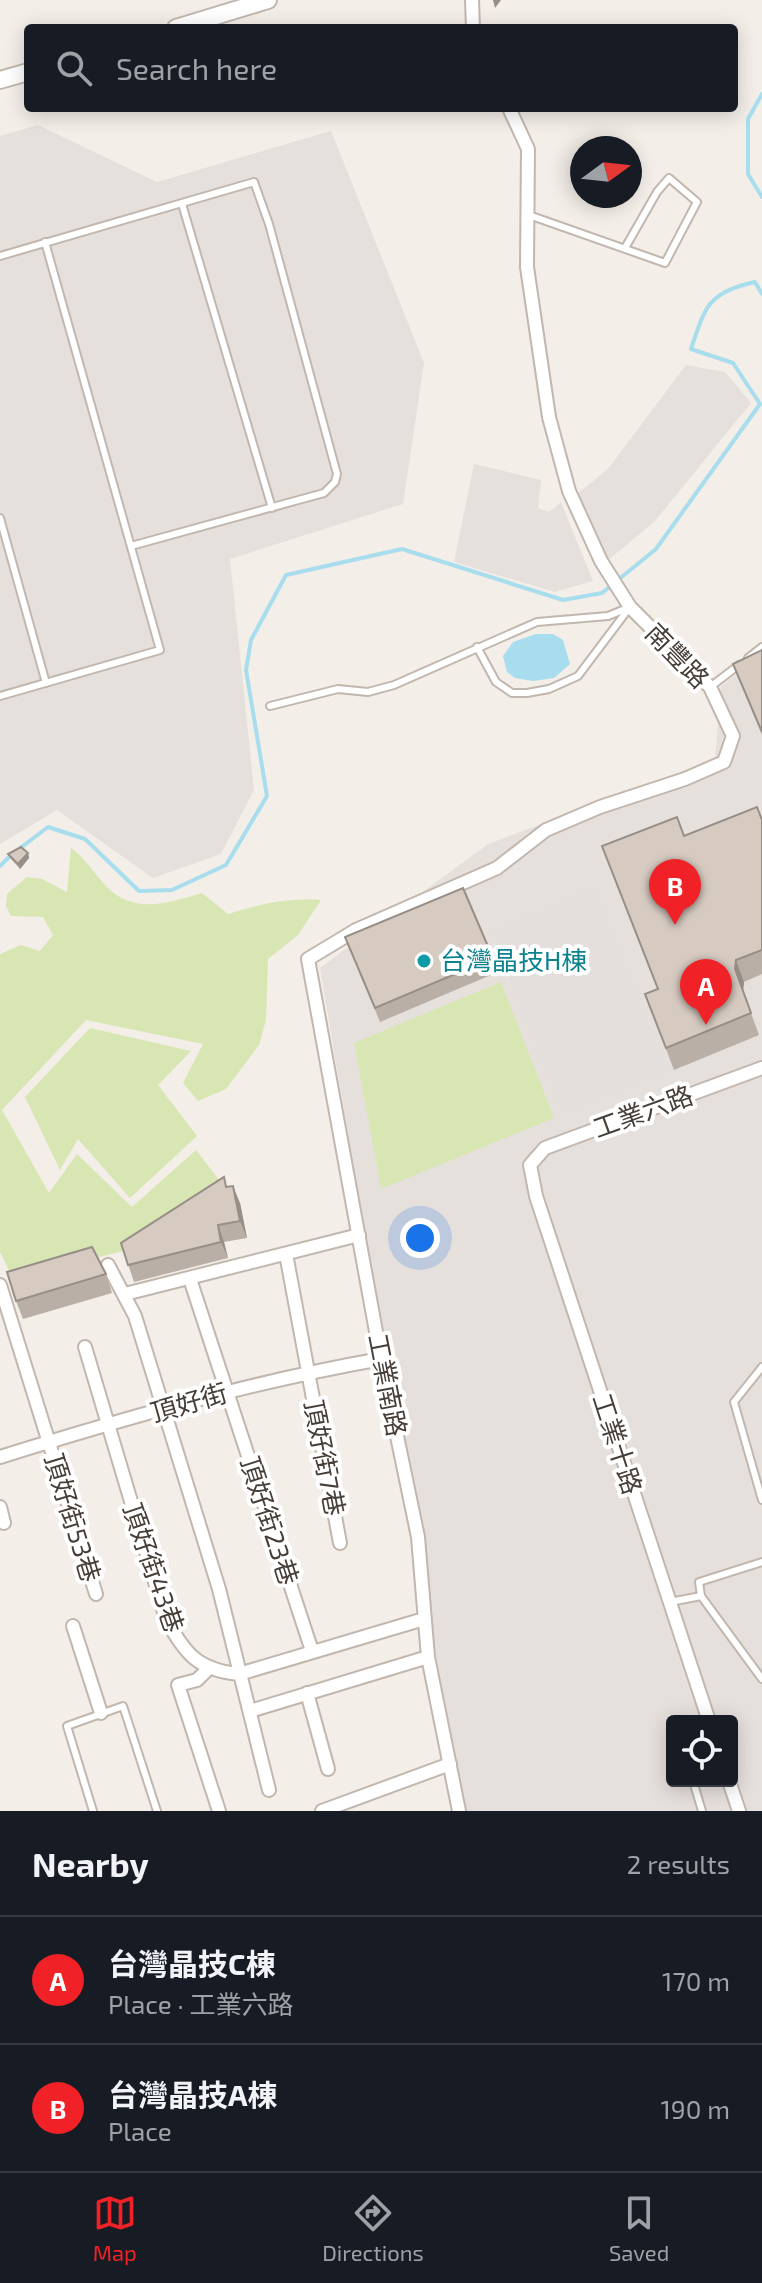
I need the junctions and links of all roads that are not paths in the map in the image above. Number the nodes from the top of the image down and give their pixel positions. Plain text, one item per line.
1 (268, 0) edge
2 (472, 0) edge
3 (189, 24) edge
4 (473, 24) edge
5 (24, 73) edge
6 (0, 80) edge
7 (511, 112) edge
8 (182, 204) junction
9 (526, 214) junction
10 (45, 242) junction
11 (625, 248) junction
12 (0, 256) edge
13 (272, 508) junction
14 (0, 518) edge
15 (131, 546) junction
16 (630, 607) junction
17 (477, 647) junction
18 (762, 647) edge
19 (46, 683) junction
20 (710, 687) junction
21 (0, 696) edge
22 (270, 706) dead end
23 (308, 959) joint
24 (762, 1068) edge
25 (530, 1165) joint
26 (359, 1235) junction
27 (286, 1254) junction
28 (108, 1265) dead end
29 (190, 1279) junction
30 (0, 1285) edge
31 (125, 1294) junction
32 (85, 1347) dead end
33 (381, 1359) junction
34 (762, 1367) edge
35 (307, 1372) junction
36 (227, 1391) junction
37 (164, 1410) junction
38 (107, 1426) junction
39 (48, 1442) junction
40 (0, 1457) edge
41 (762, 1500) edge
42 (0, 1507) edge
43 (4, 1523) dead end
44 (340, 1543) dead end
45 (762, 1562) edge
46 (96, 1594) dead end
47 (701, 1596) junction
48 (670, 1602) junction
49 (424, 1619) junction
50 (73, 1626) dead end
51 (312, 1651) junction
52 (428, 1657) junction
53 (208, 1669) junction
54 (239, 1674) junction
55 (762, 1679) edge
56 (307, 1693) junction
57 (250, 1711) junction
58 (101, 1713) junction
59 (707, 1715) edge
60 (450, 1764) junction
61 (328, 1769) dead end
62 (695, 1787) edge
63 (731, 1787) edge
64 (269, 1790) dead end
65 (93, 1811) edge
66 (157, 1811) edge
67 (219, 1811) edge
68 (322, 1811) edge
69 (459, 1811) edge
70 (702, 1811) edge
71 (739, 1811) edge

1 - 3 street
2 - 4 street
5 - 6 street
7 - 9 street, 南豐路
8 - 10 lane
8 - 13 lane
8 - 13 lane
9 - 11 lane
9 - 16 street, 南豐路
10 - 12 lane
10 - 15 lane
11 - 11 lane
13 - 15 lane
14 - 19 lane
15 - 19 lane
16 - 17 lane
16 - 17 lane
16 - 20 street, 南豐路
17 - 22 lane
18 - 20 lane
19 - 21 lane
20 - 23 street, 南豐路
23 - 26 street, 工業南路
24 - 25 street, 工業六路
25 - 48 street, 工業十路
26 - 27 street
26 - 33 street, 工業南路
27 - 29 street
27 - 35 street, 頂好街7巷
28 - 31 street
29 - 31 street
29 - 36 street, 頂好街23巷
30 - 39 street, 頂好街53巷
31 - 37 street
32 - 38 street, 頂好街43巷
33 - 35 street, 頂好街
33 - 49 street, 工業南路
34 - 41 lane
35 - 36 street, 頂好街
35 - 44 street, 頂好街7巷
36 - 37 street, 頂好街
36 - 51 street, 頂好街23巷
37 - 38 street, 頂好街
37 - 54 street
38 - 39 street, 頂好街
38 - 53 street, 頂好街43巷
39 - 40 street, 頂好街
39 - 46 street, 頂好街53巷
42 - 43 street
45 - 47 lane
47 - 48 lane
47 - 55 lane
48 - 59 street, 工業十路
49 - 51 street
49 - 52 street, 工業南路
50 - 58 street
51 - 54 street
52 - 56 street
52 - 60 street, 工業南路
53 - 54 street
53 - 67 street
54 - 57 street
56 - 57 street
56 - 61 street
57 - 64 street
58 - 65 lane
58 - 66 lane
60 - 68 street
60 - 69 street, 工業南路
62 - 70 lane
63 - 71 street

